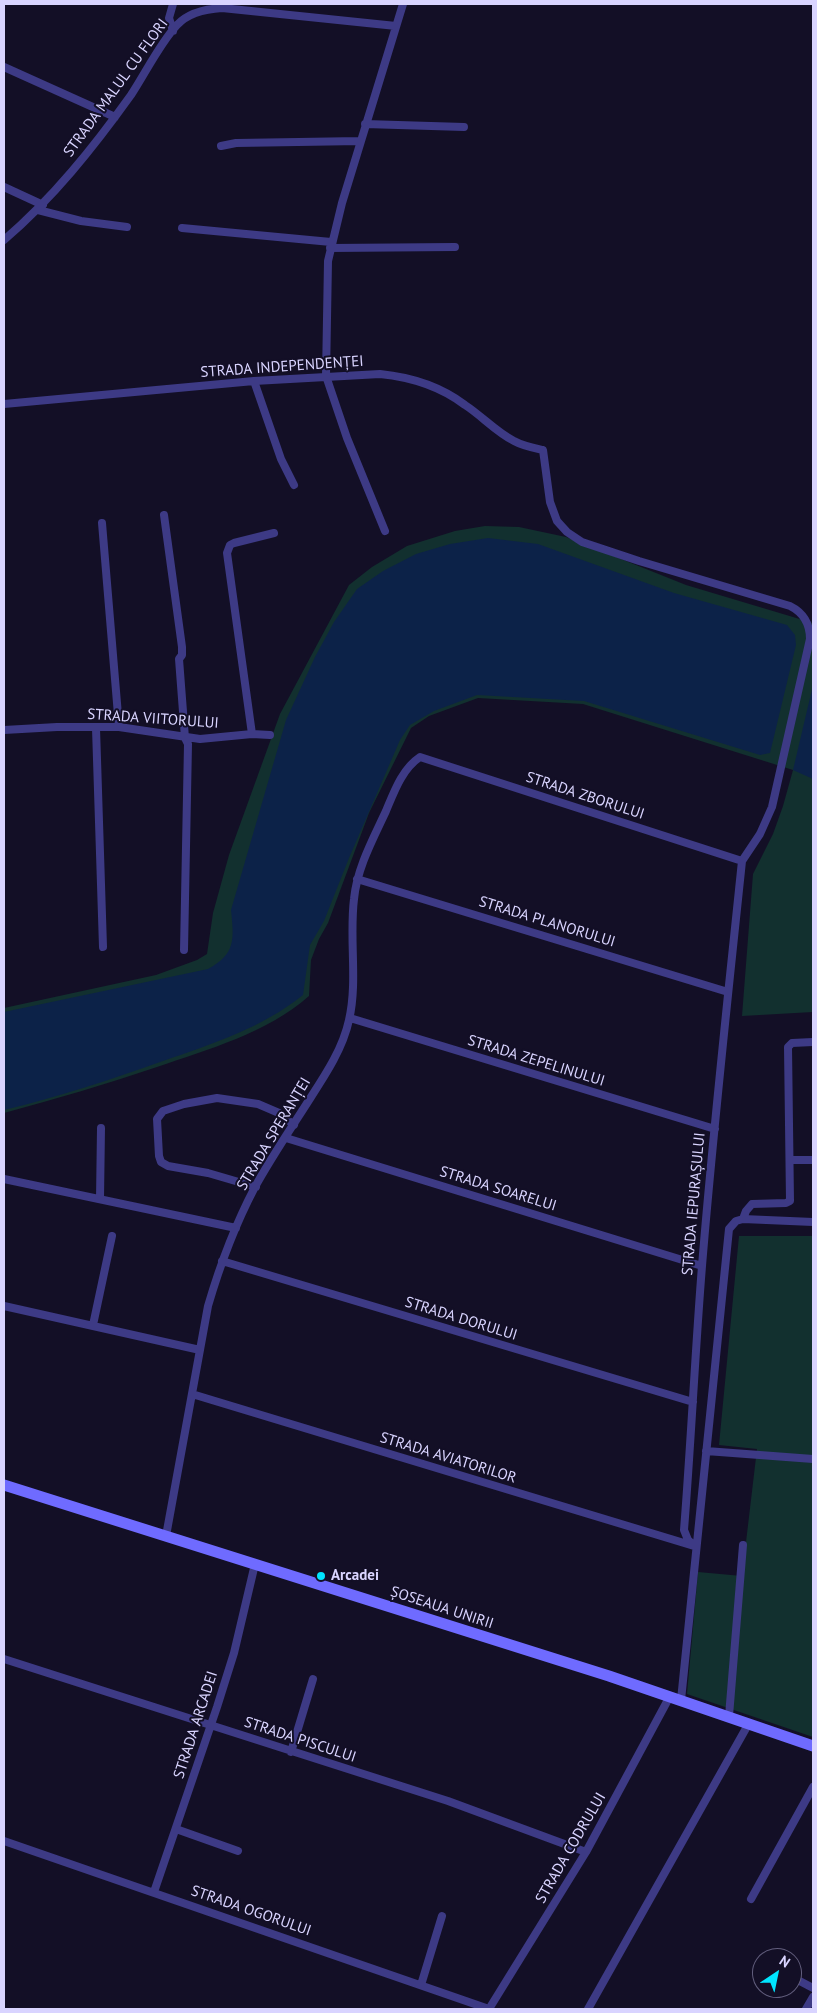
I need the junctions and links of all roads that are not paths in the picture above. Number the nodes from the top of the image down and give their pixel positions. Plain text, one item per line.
1 (173, 4) edge
2 (403, 4) edge
3 (262, 8) edge
4 (396, 26) junction
5 (172, 31) junction
6 (4, 67) edge
7 (115, 117) junction
8 (365, 124) junction
9 (464, 127) dead end
10 (360, 142) junction
11 (220, 146) dead end
12 (4, 187) edge
13 (40, 207) junction
14 (126, 226) dead end
15 (182, 228) dead end
16 (4, 240) edge
17 (331, 245) junction
18 (456, 247) dead end
19 (326, 376) junction
20 (254, 381) junction
21 (4, 404) edge
22 (294, 485) dead end
23 (164, 515) dead end
24 (102, 523) dead end
25 (385, 530) dead end
26 (274, 533) dead end
27 (812, 639) edge
28 (119, 727) junction
29 (96, 728) junction
30 (4, 730) edge
31 (252, 734) junction
32 (270, 735) dead end
33 (185, 738) junction
34 (420, 757) joint
35 (742, 861) junction
36 (357, 879) junction
37 (103, 947) dead end
38 (184, 950) dead end
39 (728, 992) junction
40 (350, 1018) junction
41 (813, 1042) edge
42 (294, 1125) junction
43 (101, 1128) dead end
44 (715, 1129) junction
45 (286, 1138) junction
46 (790, 1160) junction
47 (813, 1160) edge
48 (4, 1178) edge
49 (256, 1187) junction
50 (100, 1199) junction
51 (740, 1220) junction
52 (813, 1222) edge
53 (236, 1228) junction
54 (112, 1236) dead end
55 (222, 1261) junction
56 (702, 1266) junction
57 (4, 1306) edge
58 (94, 1325) junction
59 (200, 1350) junction
60 (192, 1394) junction
61 (693, 1402) junction
62 (706, 1451) junction
63 (813, 1459) edge
64 (4, 1485) edge
65 (166, 1536) junction
66 (743, 1545) dead end
67 (696, 1547) junction
68 (255, 1564) junction
69 (4, 1660) edge
70 (313, 1679) dead end
71 (676, 1698) junction
72 (729, 1716) junction
73 (749, 1723) junction
74 (211, 1725) junction
75 (813, 1746) edge
76 (291, 1752) junction
77 (813, 1786) edge
78 (176, 1829) junction
79 (4, 1841) edge
80 (238, 1851) dead end
81 (586, 1852) junction
82 (154, 1892) junction
83 (751, 1899) dead end
84 (442, 1916) dead end
85 (421, 1985) junction
86 (813, 1997) edge
87 (489, 2009) edge
88 (588, 2009) edge
89 (806, 2009) edge

1 - 5 street
2 - 4 street
3 - 4 street, STRADA MALUL CU FLORI
3 - 5 street, STRADA MALUL CU FLORI
4 - 8 street
5 - 7 street, STRADA MALUL CU FLORI
6 - 7 street
7 - 13 street, STRADA MALUL CU FLORI
8 - 9 street
8 - 10 street
10 - 11 street
10 - 17 street
12 - 13 street
13 - 14 street
13 - 16 street, STRADA MALUL CU FLORI
15 - 17 street
17 - 18 street
17 - 19 street
19 - 20 street, STRADA INDEPENDENȚEI
19 - 25 street
19 - 27 street, STRADA INDEPENDENȚEI
20 - 21 street, STRADA INDEPENDENȚEI
20 - 22 street
23 - 33 street
24 - 28 street
26 - 31 street
27 - 35 street
28 - 29 street, STRADA VIITORULUI
28 - 33 street, STRADA VIITORULUI
29 - 30 street, STRADA VIITORULUI
29 - 37 street
31 - 32 street, STRADA VIITORULUI
31 - 33 street, STRADA VIITORULUI
33 - 38 street
34 - 35 street, STRADA ZBORULUI
34 - 36 street, STRADA SPERANȚEI
35 - 39 street, STRADA IEPURAȘULUI
36 - 39 street, STRADA PLANORULUI
36 - 40 street, STRADA SPERANȚEI
39 - 44 street, STRADA IEPURAȘULUI
40 - 42 street, STRADA SPERANȚEI
40 - 44 street, STRADA ZEPELINULUI
41 - 46 street
42 - 45 street, STRADA SPERANȚEI
42 - 49 street
43 - 50 street
44 - 56 street, STRADA IEPURAȘULUI
45 - 49 street, STRADA SPERANȚEI
45 - 56 street, STRADA SOARELUI
46 - 47 street
46 - 51 street
48 - 50 street
49 - 53 street, STRADA SPERANȚEI
50 - 53 street
51 - 52 street
51 - 62 street
53 - 55 street, STRADA SPERANȚEI
54 - 58 street
55 - 59 street, STRADA SPERANȚEI
55 - 61 street, STRADA DORULUI
56 - 61 street, STRADA IEPURAȘULUI
57 - 58 street
58 - 59 street
59 - 60 street, STRADA SPERANȚEI
60 - 65 street, STRADA SPERANȚEI
60 - 67 street, STRADA AVIATORILOR
61 - 67 street, STRADA IEPURAȘULUI
62 - 63 street
62 - 67 street
64 - 65 main road, ȘOSEAUA UNIRII
65 - 68 main road, ȘOSEAUA UNIRII
66 - 72 street
67 - 71 street
68 - 71 main road, ȘOSEAUA UNIRII
68 - 74 street, STRADA ARCADEI
69 - 74 street, STRADA PISCULUI
70 - 76 street
71 - 72 main road, ȘOSEAUA UNIRII
71 - 81 street, STRADA CODRULUI
72 - 73 main road, ȘOSEAUA UNIRII
73 - 75 main road, ȘOSEAUA UNIRII
73 - 88 street
74 - 76 street, STRADA PISCULUI
74 - 78 street, STRADA ARCADEI
76 - 81 street, STRADA PISCULUI
77 - 83 street
78 - 80 street
78 - 82 street, STRADA ARCADEI
79 - 82 street, STRADA OGORULUI
81 - 87 street, STRADA CODRULUI
82 - 85 street, STRADA OGORULUI
84 - 85 street
85 - 87 street, STRADA OGORULUI
86 - 89 street

